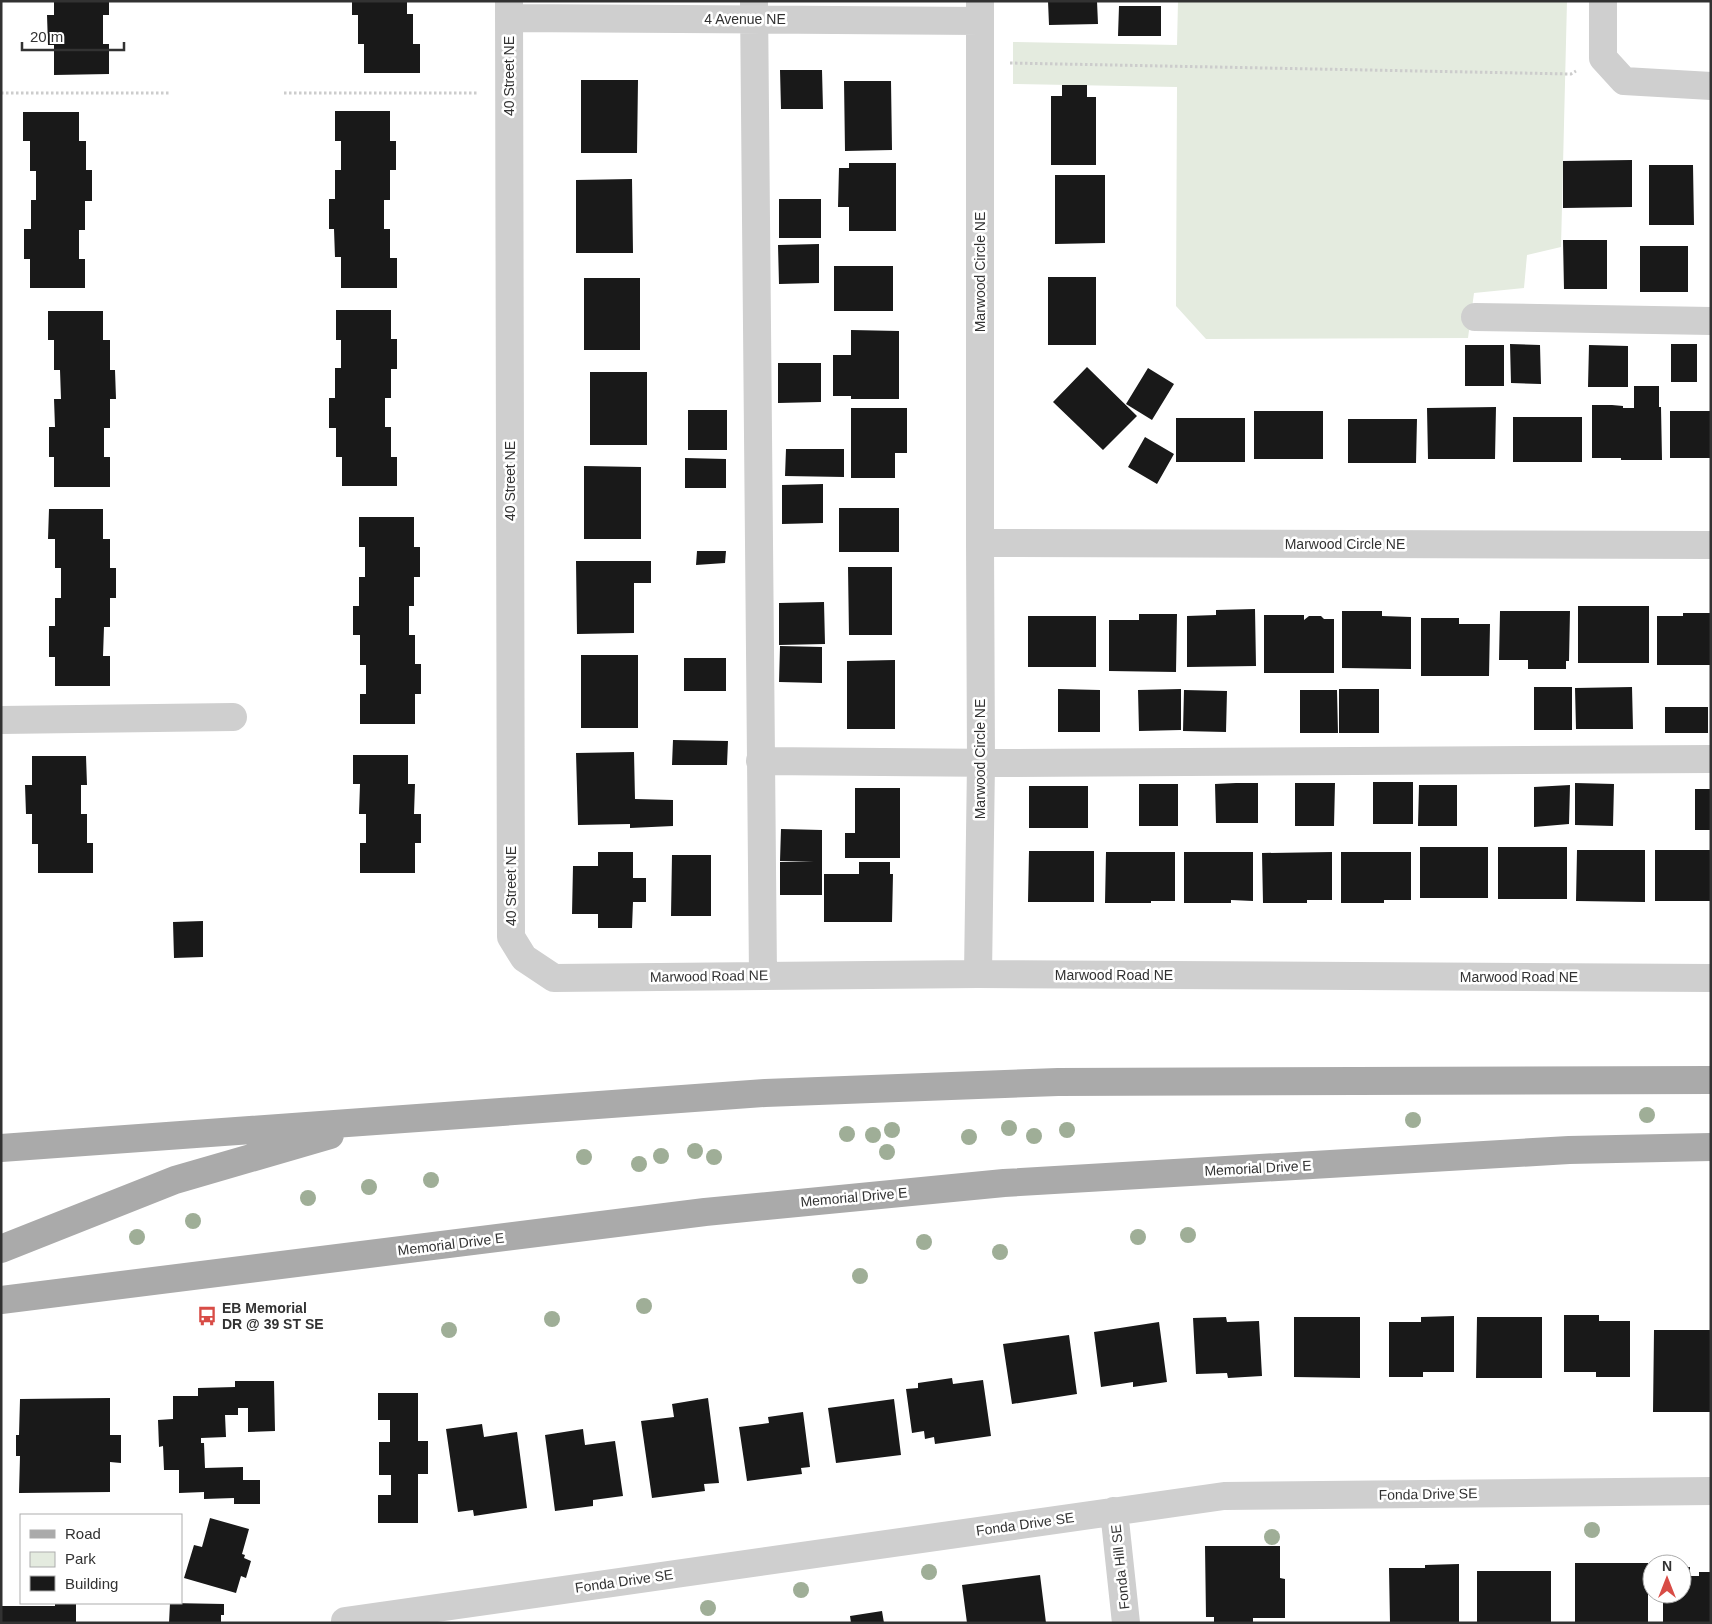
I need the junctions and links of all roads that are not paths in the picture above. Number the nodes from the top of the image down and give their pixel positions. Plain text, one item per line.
1 (1604, 1) edge
2 (509, 10) edge
3 (754, 10) edge
4 (980, 11) edge
5 (1711, 86) edge
6 (1475, 317) dead end
7 (1711, 321) edge
8 (980, 543) junction
9 (1711, 545) edge
10 (233, 717) dead end
11 (1, 720) edge
12 (1711, 759) edge
13 (760, 761) junction
14 (981, 762) junction
15 (524, 958) joint
16 (978, 974) junction
17 (763, 976) junction
18 (1711, 978) edge
19 (1711, 1080) edge
20 (384, 1119) junction
21 (1711, 1147) edge
22 (1, 1148) edge
23 (1, 1249) edge
24 (1, 1300) edge
25 (1711, 1491) edge
26 (1114, 1511) junction
27 (345, 1623) edge
28 (1126, 1623) edge

1 - 5 street
2 - 3 street, 4 Avenue NE
2 - 15 street, 40 Street NE
3 - 4 street, 4 Avenue NE
3 - 13 street
4 - 8 street, Marwood Circle NE
6 - 7 street
8 - 9 street, Marwood Circle NE
8 - 14 street, Marwood Circle NE
10 - 11 street
12 - 14 street
13 - 14 street
13 - 17 street
14 - 16 street, Marwood Circle NE
15 - 17 street, Marwood Road NE
16 - 17 street, Marwood Road NE
16 - 18 street, Marwood Road NE
19 - 20 main road
20 - 22 main road
20 - 23 main road
21 - 24 main road, Memorial Drive E
25 - 26 street, Fonda Drive SE
26 - 27 street, Fonda Drive SE
26 - 28 street, Fonda Hill SE

